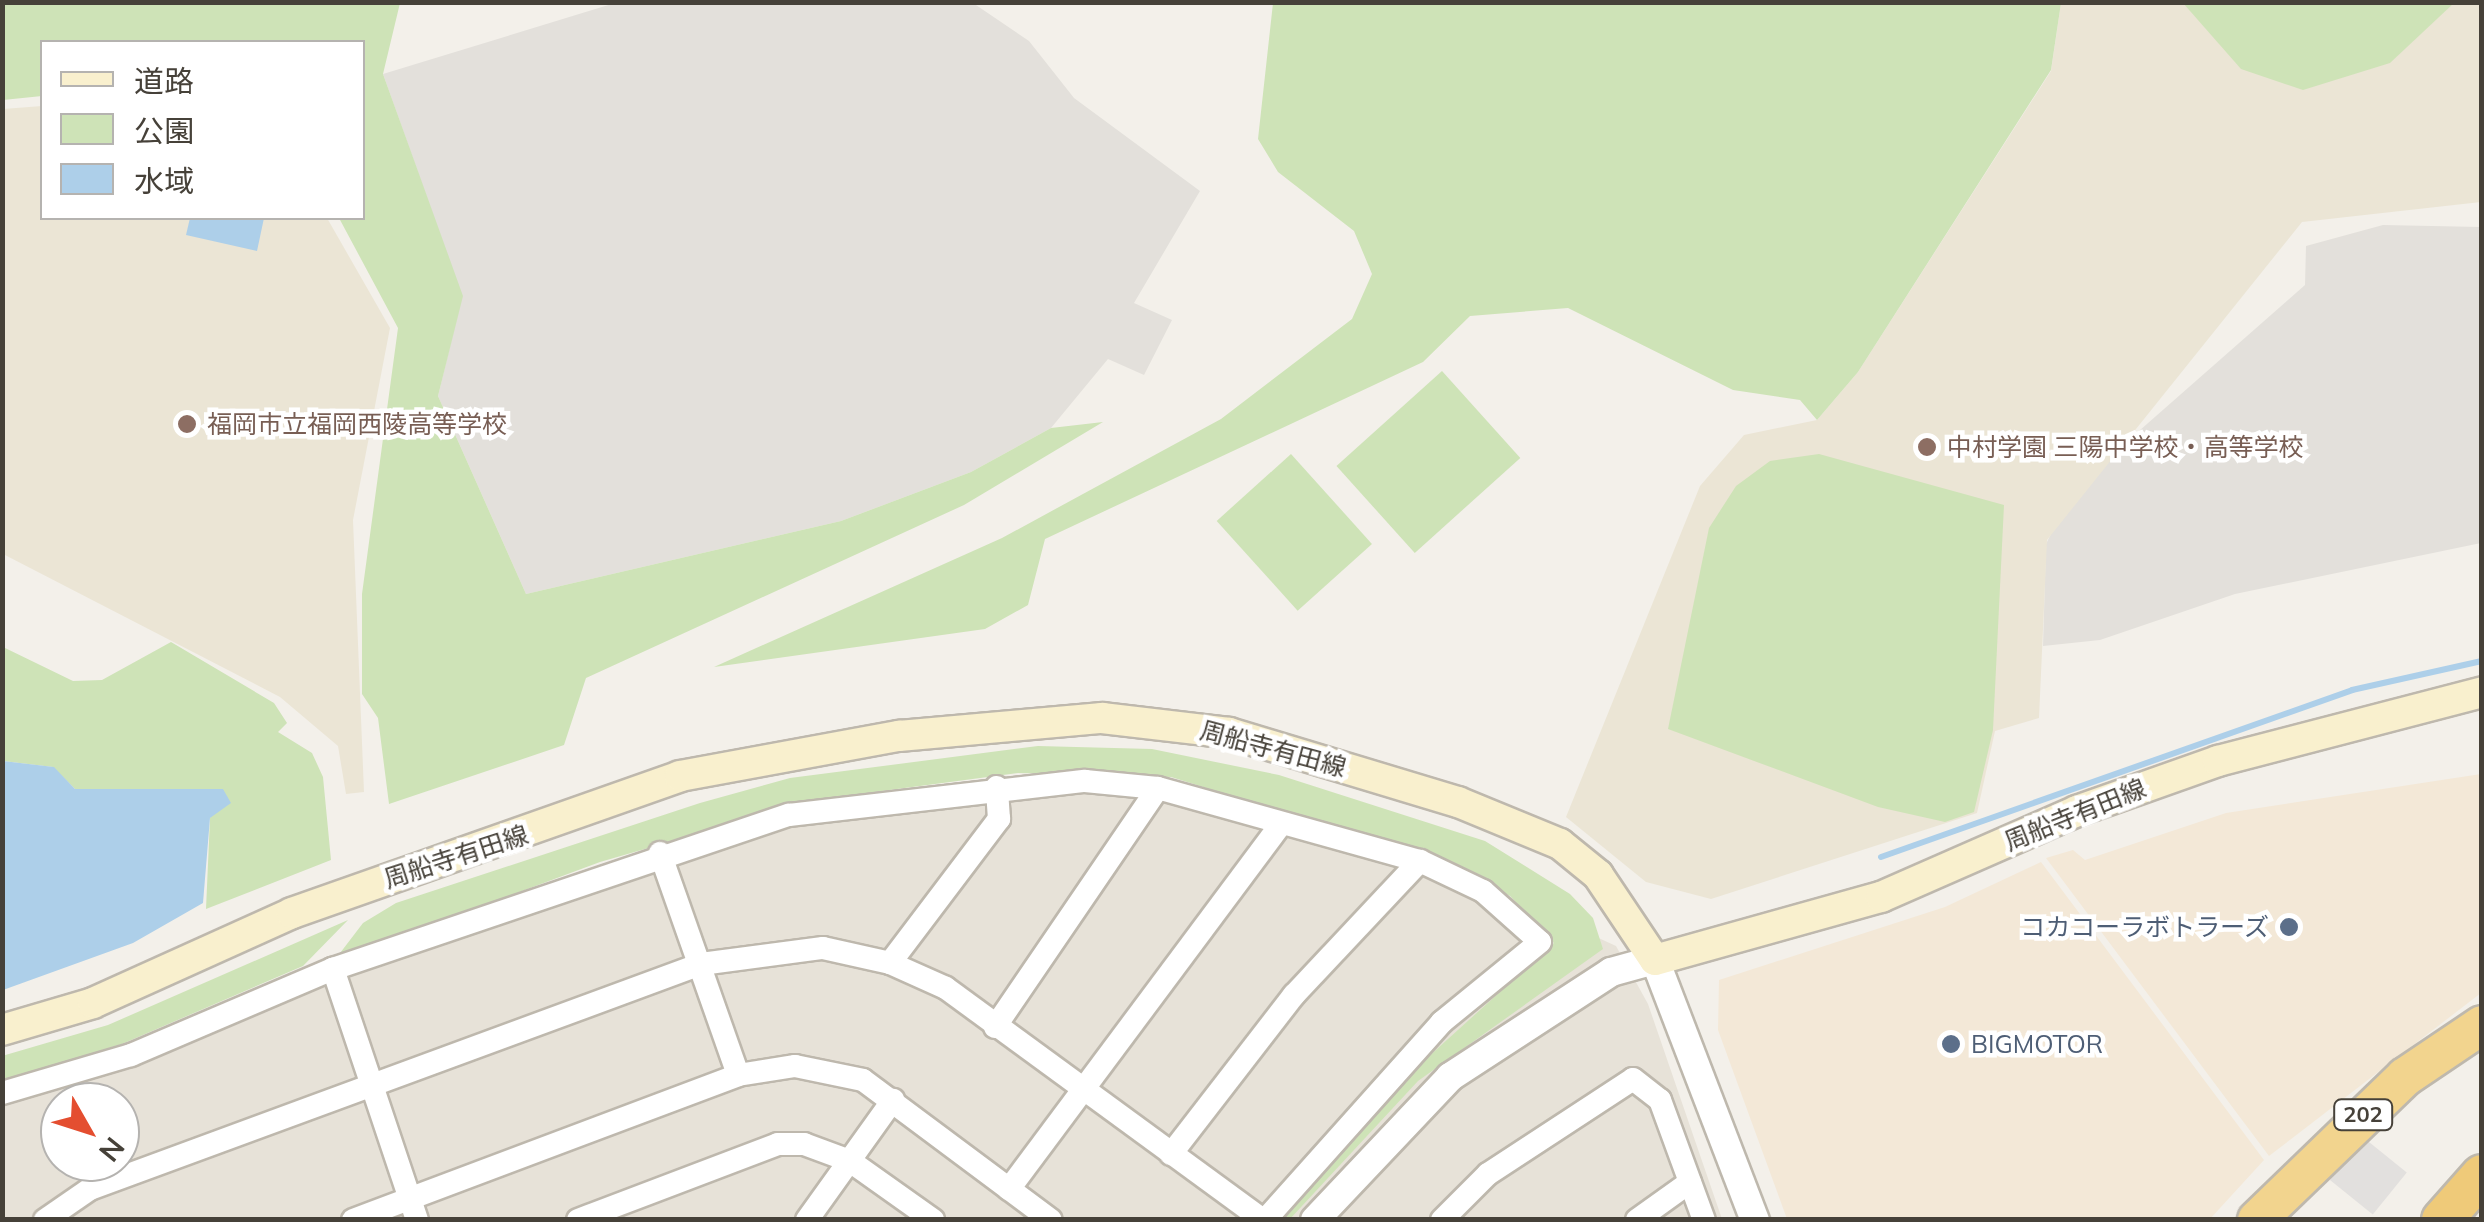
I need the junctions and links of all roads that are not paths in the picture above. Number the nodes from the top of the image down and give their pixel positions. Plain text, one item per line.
1 (2482, 692) edge
2 (997, 787) junction
3 (1158, 788) junction
4 (1281, 824) junction
5 (660, 853) junction
6 (1420, 862) junction
7 (1655, 960) junction
8 (890, 962) junction
9 (701, 964) junction
10 (332, 970) junction
11 (2482, 1025) edge
12 (995, 1027) junction
13 (2, 1030) edge
14 (738, 1075) junction
15 (371, 1086) junction
16 (2, 1093) edge
17 (1080, 1094) junction
18 (893, 1100) junction
19 (1171, 1154) junction
20 (850, 1160) junction
21 (2482, 1174) edge
22 (1690, 1182) junction
23 (1009, 1189) junction
24 (414, 1209) edge
25 (613, 1214) edge
26 (45, 1220) edge
27 (353, 1220) edge
28 (578, 1220) edge
29 (808, 1220) edge
30 (933, 1220) edge
31 (1051, 1220) edge
32 (1264, 1220) edge
33 (1315, 1220) edge
34 (1442, 1220) edge
35 (1637, 1220) edge
36 (1704, 1220) edge
37 (1755, 1220) edge
38 (2257, 1220) edge
39 (2442, 1220) edge

1 - 7 main road, 周船寺有田線
2 - 3 street
2 - 5 street
2 - 8 street
3 - 4 street
3 - 12 street
4 - 6 street
4 - 17 street
5 - 9 street
5 - 10 street
6 - 19 street
6 - 32 street
7 - 13 main road, 周船寺有田線
7 - 33 street
7 - 37 street
8 - 9 street
8 - 12 street
9 - 14 street
9 - 15 street
10 - 15 street
10 - 16 street
11 - 38 highway, 202
12 - 17 street
14 - 18 street
14 - 24 street
15 - 24 street
15 - 26 street
17 - 19 street
17 - 23 street
18 - 20 street
18 - 23 street
19 - 32 street
20 - 25 street
20 - 29 street
20 - 30 street
21 - 39 highway
22 - 34 street
22 - 35 street
22 - 36 street
23 - 31 street
24 - 27 street
25 - 28 street

